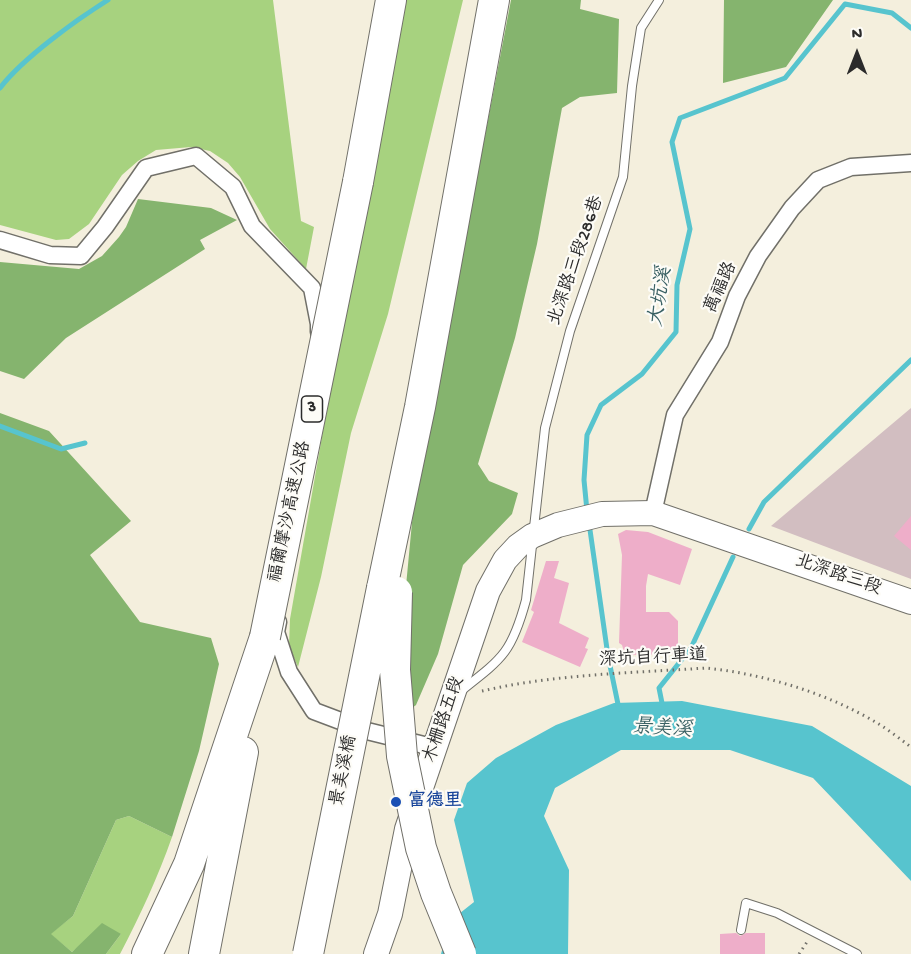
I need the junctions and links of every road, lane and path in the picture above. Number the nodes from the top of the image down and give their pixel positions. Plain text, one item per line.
1 (391, 0) edge
2 (494, 0) edge
3 (659, 0) edge
4 (911, 163) edge
5 (0, 240) edge
6 (653, 513) junction
7 (532, 536) junction
8 (390, 590) junction
9 (911, 602) edge
10 (265, 637) junction
11 (453, 697) junction
12 (911, 747) edge
13 (436, 748) junction
14 (741, 930) dead end
15 (147, 954) edge
16 (204, 954) edge
17 (308, 954) edge
18 (376, 954) edge
19 (461, 954) edge
20 (857, 954) edge

1 - 10 highway, 福爾摩沙高速公路 / 3, bridge
2 - 8 highway
3 - 7 lane, 北深路三段286巷
4 - 6 street, 萬福路
5 - 13 street
6 - 7 main road
6 - 9 main road, 北深路三段
7 - 11 main road, 木柵路五段
7 - 11 lane, 北深路三段286巷
8 - 17 highway, 景美溪橋, bridge
8 - 19 highway, bridge
10 - 15 highway
10 - 16 highway, 福爾摩沙高速公路 / 3
11 - 12 path, 深坑自行車道
11 - 13 main road, 木柵路五段
13 - 18 main road, 木柵路五段, bridge
14 - 20 lane

